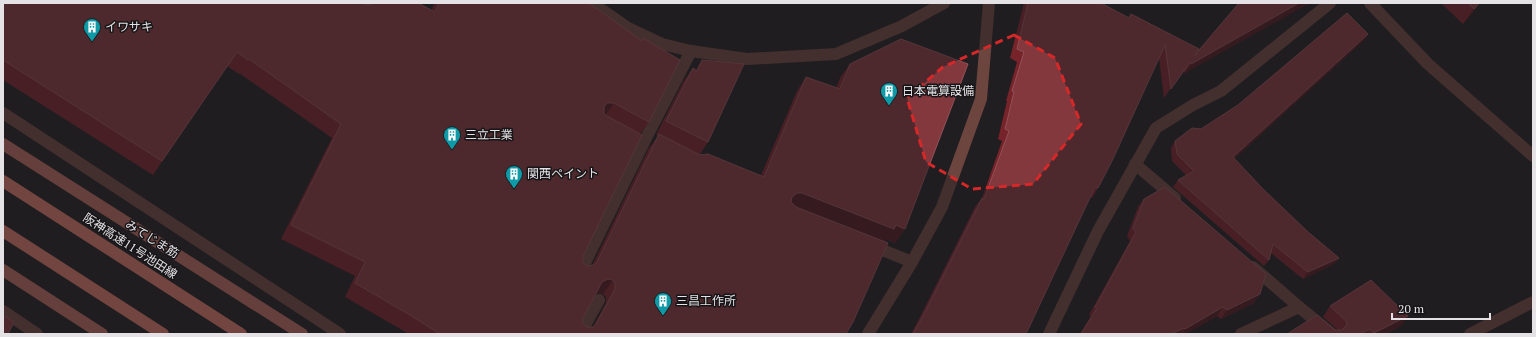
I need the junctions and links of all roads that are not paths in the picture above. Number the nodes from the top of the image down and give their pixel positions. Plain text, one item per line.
1 (592, 3) edge
2 (944, 3) edge
3 (989, 3) edge
4 (1330, 3) edge
5 (1370, 3) edge
6 (691, 51) junction
7 (3, 113) edge
8 (628, 138) edge
9 (644, 142) junction
10 (3, 144) edge
11 (660, 145) edge
12 (1533, 156) edge
13 (1135, 164) junction
14 (3, 181) edge
15 (1182, 204) edge
16 (3, 231) edge
17 (861, 242) edge
18 (1246, 261) edge
19 (912, 262) junction
20 (3, 270) edge
21 (580, 273) edge
22 (599, 300) edge
23 (1533, 302) edge
24 (1299, 307) junction
25 (3, 311) edge
26 (37, 334) edge
27 (102, 334) edge
28 (163, 334) edge
29 (241, 334) edge
30 (302, 334) edge
31 (340, 334) edge
32 (580, 334) edge
33 (868, 334) edge
34 (1049, 334) edge
35 (1241, 334) edge
36 (1332, 334) edge
37 (1470, 334) edge

1 - 6 street
2 - 6 street
3 - 19 street
4 - 13 street
5 - 12 street
6 - 9 street
7 - 31 street
8 - 9 street
9 - 11 street
9 - 21 street
10 - 30 main road, みてじま筋
13 - 15 street
13 - 34 street
14 - 29 highway, 阪神高速11号池田線
16 - 28 highway
17 - 19 street
18 - 24 street
19 - 33 street
20 - 27 main road
22 - 32 street
23 - 37 street
24 - 35 street
24 - 36 street
25 - 26 street

